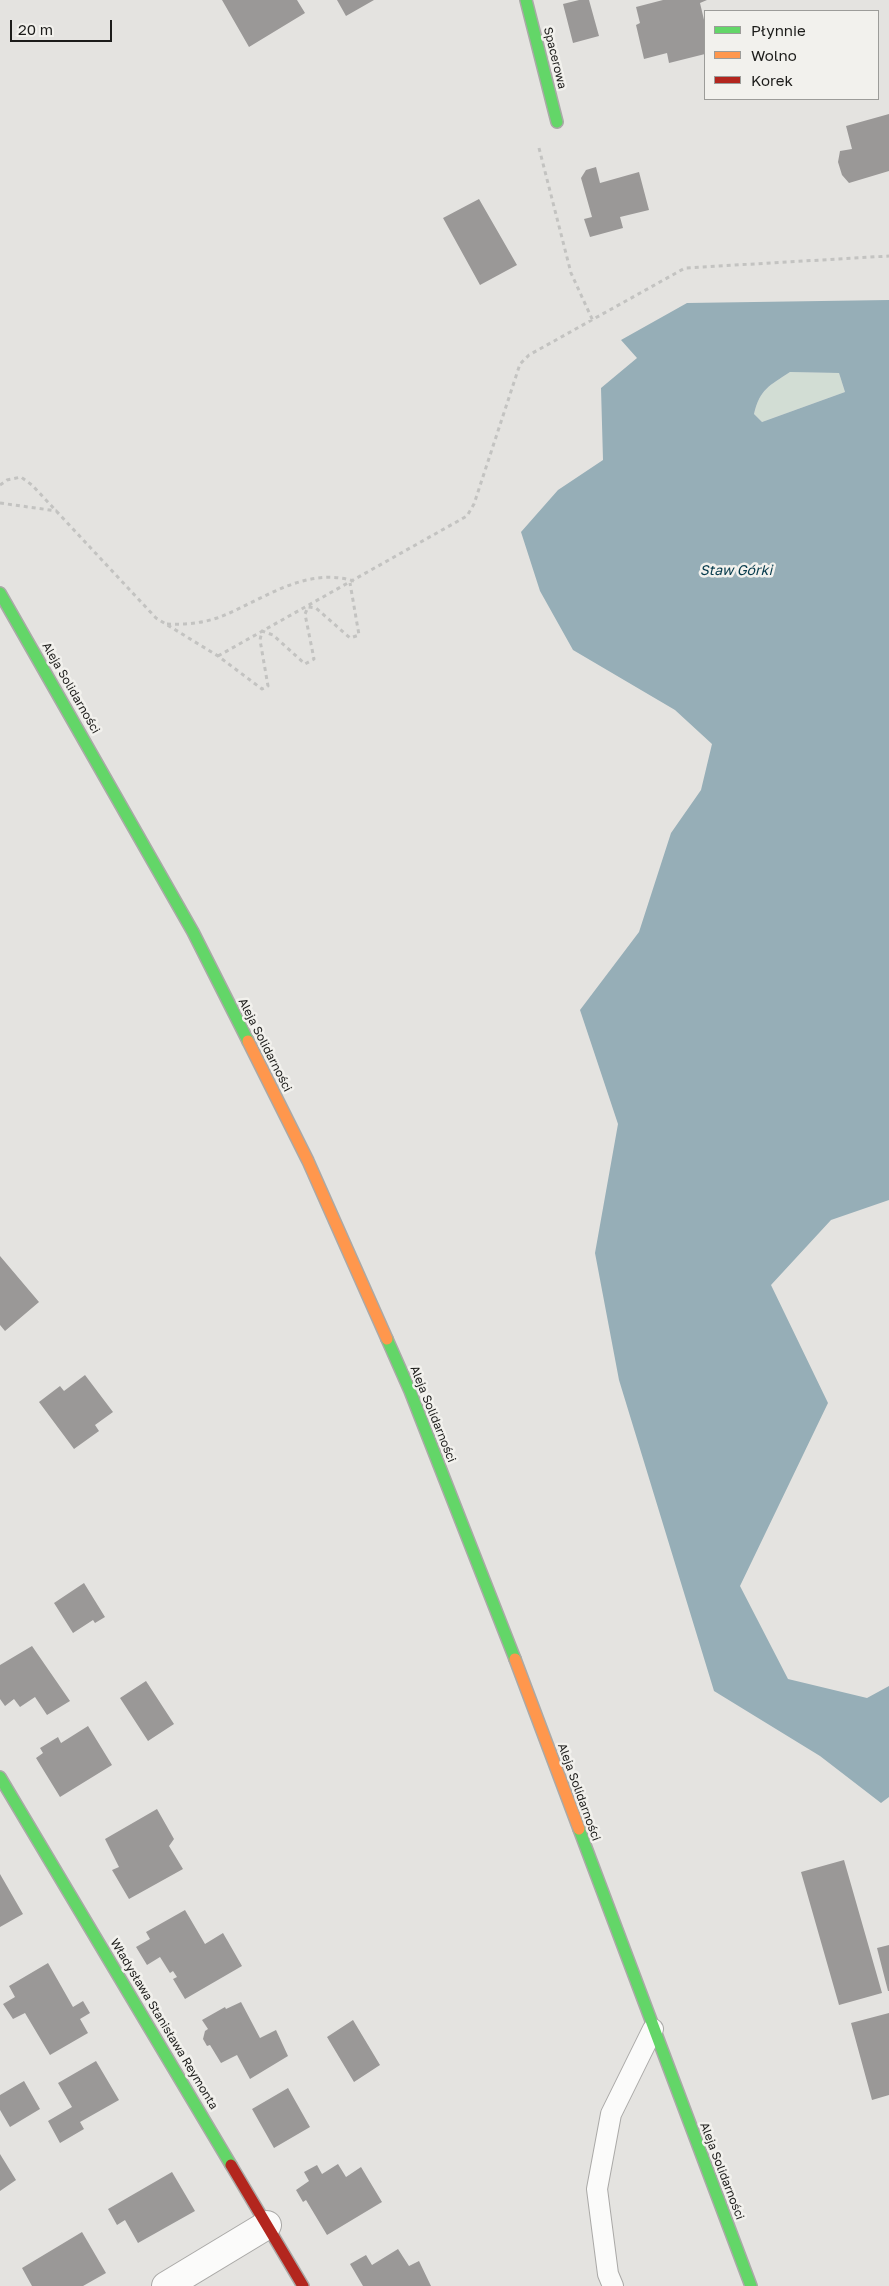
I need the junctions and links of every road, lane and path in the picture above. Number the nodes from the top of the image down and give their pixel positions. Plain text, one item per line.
1 (526, 0) edge
2 (557, 122) dead end
3 (538, 141) dead end
4 (889, 256) edge
5 (592, 321) junction
6 (0, 485) edge
7 (0, 503) edge
8 (57, 511) junction
9 (352, 582) junction
10 (0, 594) edge
11 (308, 607) junction
12 (166, 624) junction
13 (262, 632) junction
14 (218, 656) junction
15 (0, 1777) edge
16 (653, 2029) junction
17 (267, 2226) junction
18 (166, 2286) edge
19 (303, 2286) edge
20 (613, 2286) edge
21 (751, 2286) edge

1 - 2 main road, Spacerowa
3 - 5 path
4 - 5 path
5 - 9 path
6 - 8 path
7 - 8 path
8 - 12 path
9 - 11 path
9 - 11 path
9 - 12 path
10 - 16 main road, Aleja Solidarności
11 - 13 path
11 - 13 path
12 - 14 path
13 - 14 path
13 - 14 path
15 - 17 main road, Władysława Stanisława Reymonta
16 - 20 lane
16 - 21 main road, Aleja Solidarności
17 - 18 street
17 - 19 main road, Władysława Stanisława Reymonta

